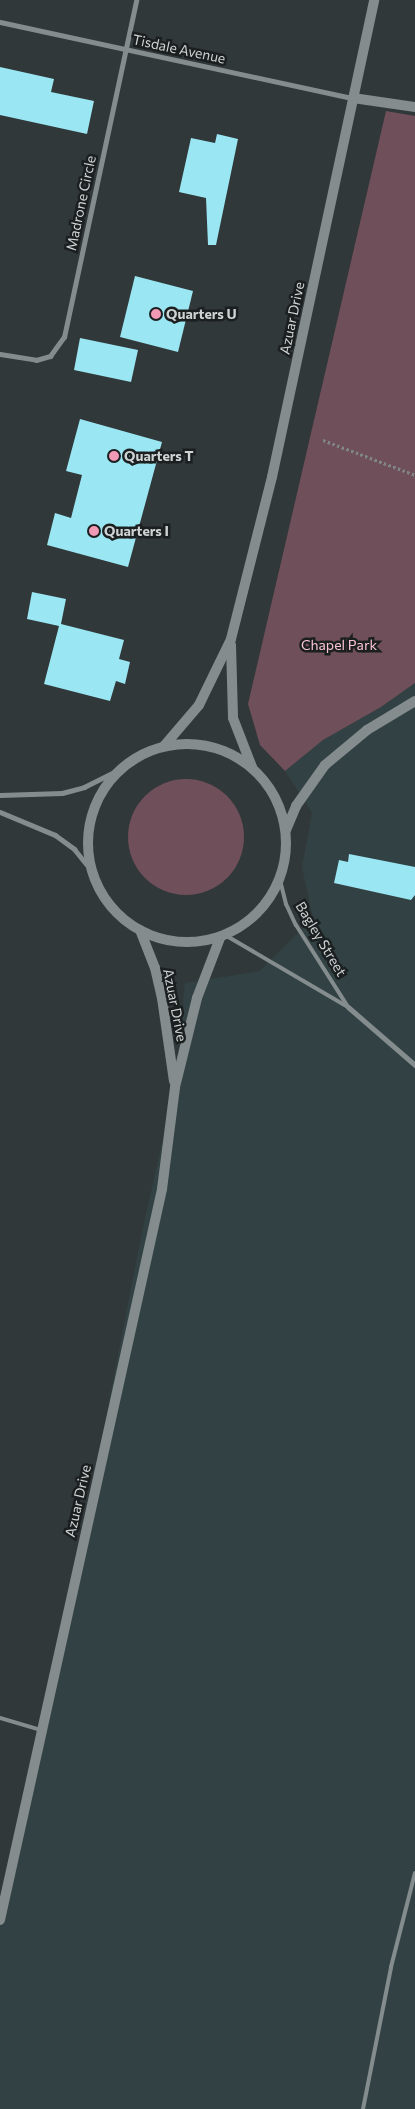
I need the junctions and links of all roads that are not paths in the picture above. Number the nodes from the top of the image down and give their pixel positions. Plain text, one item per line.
1 (136, 0) edge
2 (374, 0) edge
3 (0, 22) edge
4 (125, 49) junction
5 (353, 98) junction
6 (415, 107) edge
7 (0, 354) edge
8 (231, 639) junction
9 (415, 701) edge
10 (164, 746) junction
11 (122, 768) junction
12 (252, 769) junction
13 (0, 795) edge
14 (0, 812) edge
15 (286, 830) junction
16 (92, 870) junction
17 (280, 880) junction
18 (140, 930) junction
19 (222, 936) junction
20 (348, 1007) junction
21 (415, 1065) edge
22 (175, 1087) junction
23 (0, 1718) edge
24 (41, 1730) junction
25 (415, 1873) edge
26 (0, 1920) edge
27 (363, 2109) edge

1 - 4 street, Madrone Circle
2 - 5 main road, Azuar Drive
3 - 4 street, Tisdale Avenue
4 - 5 street, Tisdale Avenue
4 - 7 street, Madrone Circle
5 - 6 main road
5 - 8 main road, Azuar Drive
8 - 10 main road, Azuar Drive
8 - 12 main road, Azuar Drive
9 - 15 main road
10 - 11 main road
10 - 12 main road
11 - 13 street
11 - 16 main road
12 - 15 main road
14 - 16 street
15 - 17 main road
16 - 18 main road
17 - 19 main road
17 - 20 lane, Bagley Street
18 - 19 main road
18 - 22 main road, Azuar Drive
19 - 20 lane, Bagley Street
19 - 22 main road, Azuar Drive
20 - 21 street, Bagley Street
22 - 24 main road, Azuar Drive
23 - 24 lane
24 - 26 main road, Azuar Drive
25 - 27 lane

